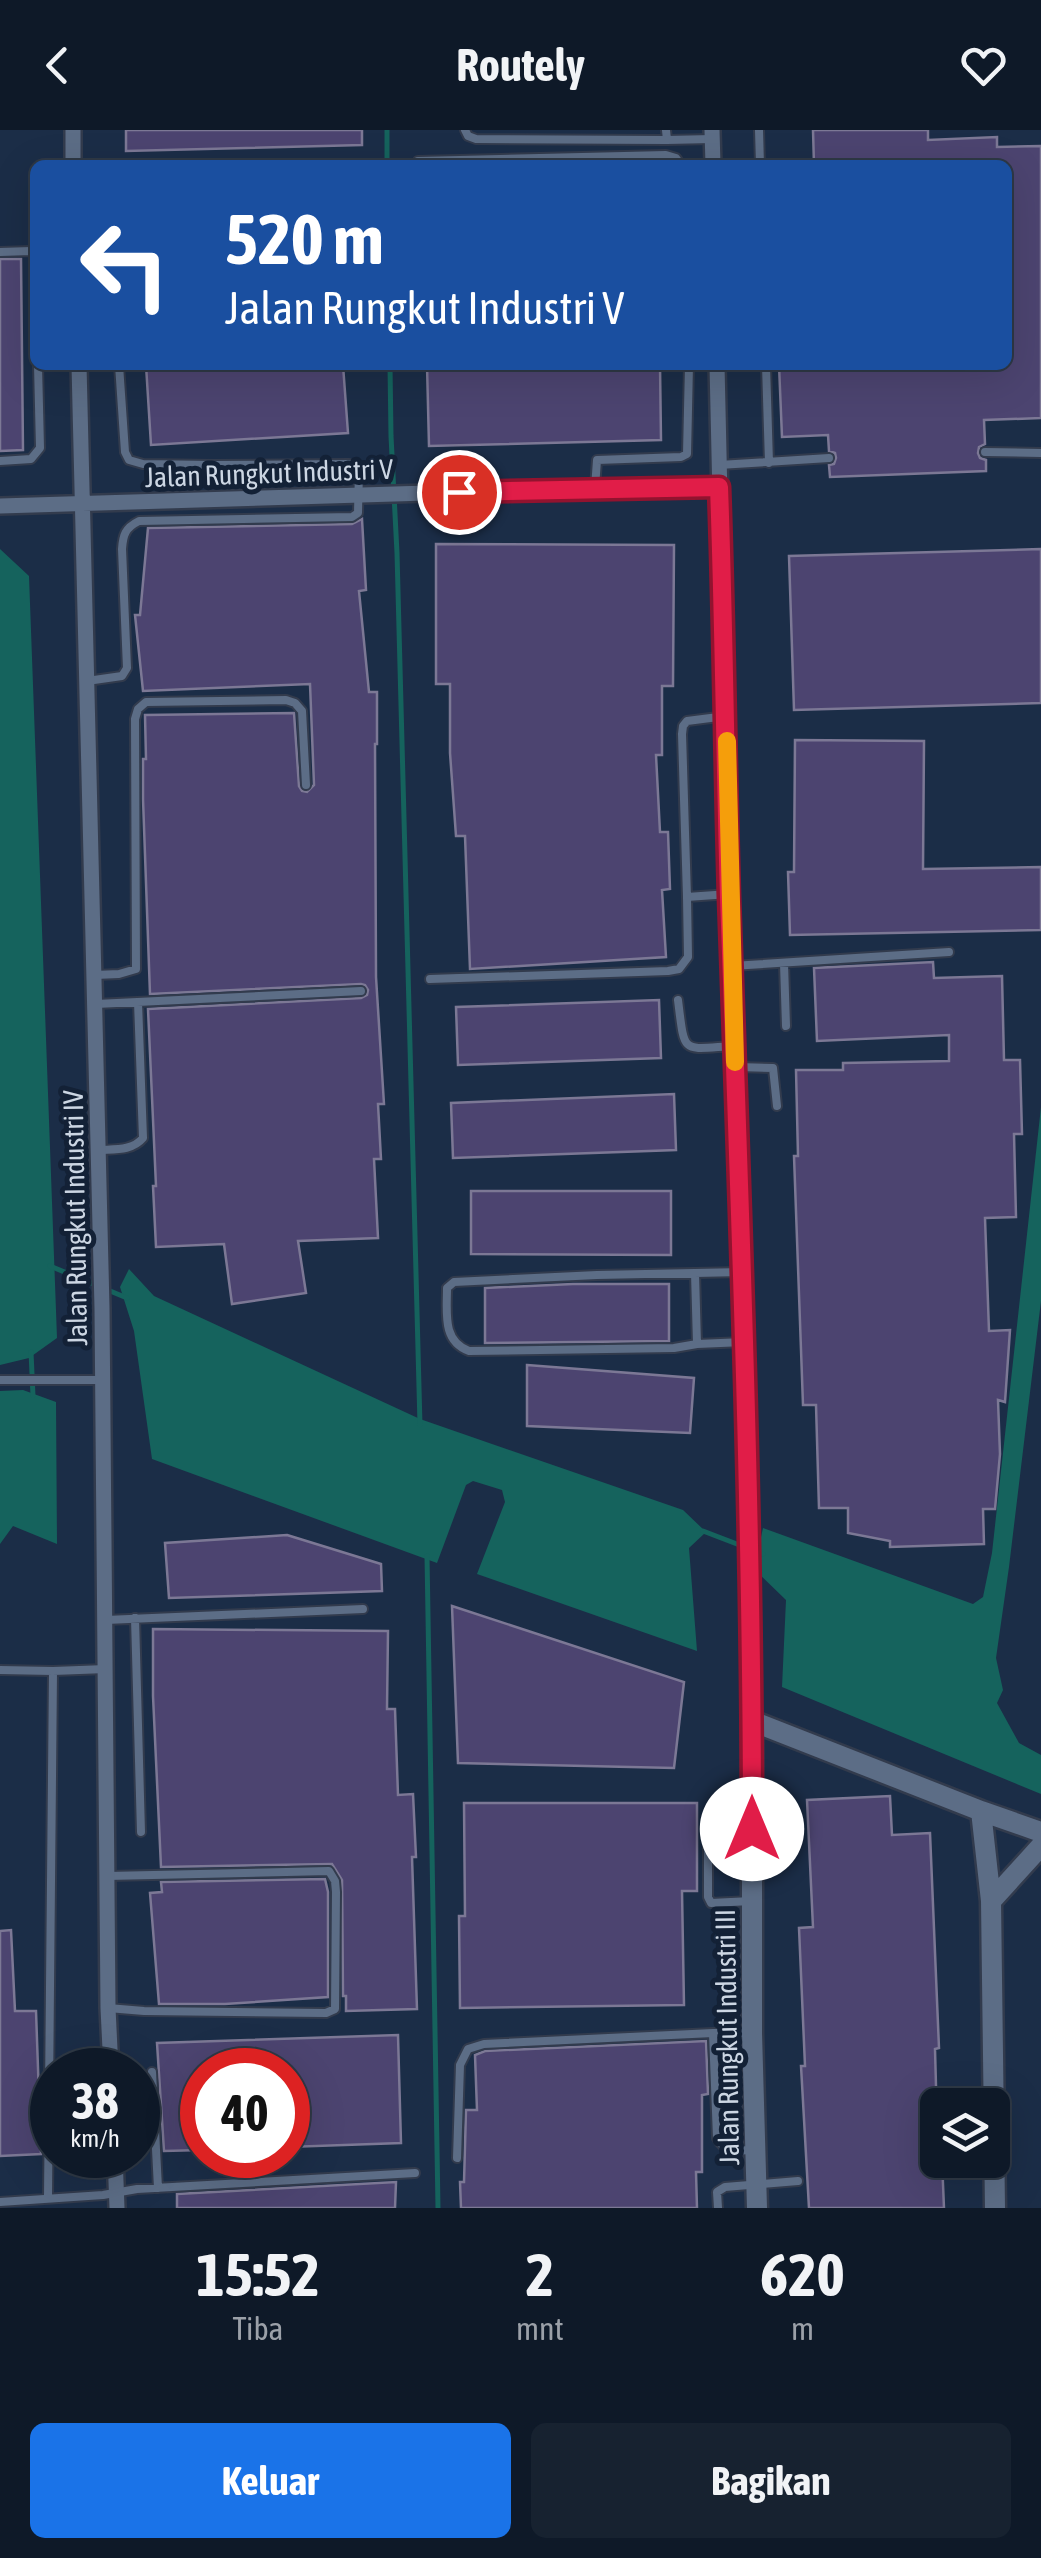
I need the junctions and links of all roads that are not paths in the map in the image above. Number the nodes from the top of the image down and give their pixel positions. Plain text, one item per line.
1 (72, 130) edge
2 (465, 130) edge
3 (760, 130) edge
4 (712, 134) edge
5 (667, 135) edge
6 (74, 160) edge
7 (459, 160) edge
8 (677, 160) edge
9 (713, 160) edge
10 (760, 160) edge
11 (30, 251) edge
12 (0, 252) edge
13 (38, 370) edge
14 (79, 370) edge
15 (119, 370) edge
16 (688, 370) edge
17 (717, 370) edge
18 (766, 370) edge
19 (986, 452) dead end
20 (1041, 453) edge
21 (829, 458) dead end
22 (0, 461) edge
23 (769, 462) junction
24 (719, 465) junction
25 (719, 487) junction
26 (595, 488) junction
27 (359, 496) junction
28 (82, 504) junction
29 (0, 506) edge
30 (88, 681) junction
31 (726, 716) junction
32 (306, 784) dead end
33 (729, 894) junction
34 (687, 897) junction
35 (948, 952) dead end
36 (784, 963) junction
37 (732, 966) junction
38 (95, 975) junction
39 (430, 979) dead end
40 (361, 990) dead end
41 (678, 1000) dead end
42 (138, 1002) junction
43 (96, 1004) junction
44 (786, 1026) dead end
45 (734, 1046) junction
46 (735, 1068) junction
47 (777, 1106) dead end
48 (99, 1150) junction
49 (743, 1272) junction
50 (695, 1273) junction
51 (744, 1342) junction
52 (697, 1344) junction
53 (0, 1380) edge
54 (104, 1380) junction
55 (363, 1609) dead end
56 (135, 1618) junction
57 (106, 1620) junction
58 (106, 1669) junction
59 (0, 1670) edge
60 (53, 1670) junction
61 (752, 1721) junction
62 (981, 1812) junction
63 (141, 1832) dead end
64 (1041, 1832) edge
65 (708, 1842) dead end
66 (1041, 1846) edge
67 (108, 1876) junction
68 (992, 1900) junction
69 (752, 1901) junction
70 (108, 2008) junction
71 (713, 2033) junction
72 (752, 2033) junction
73 (110, 2048) edge
74 (756, 2150) junction
75 (457, 2158) dead end
76 (415, 2173) dead end
77 (157, 2178) edge
78 (798, 2182) dead end
79 (758, 2184) junction
80 (158, 2188) junction
81 (77, 2196) junction
82 (48, 2198) junction
83 (117, 2200) edge
84 (0, 2202) edge
85 (77, 2208) edge
86 (718, 2208) edge
87 (757, 2208) edge
88 (994, 2208) edge

1 - 6 street
2 - 5 lane
3 - 10 lane
4 - 5 lane
4 - 9 street
7 - 8 lane
11 - 12 lane
13 - 22 lane
14 - 28 street, Jalan Rungkut Industri IV
15 - 27 lane
16 - 26 lane
17 - 24 street, Jalan Rungkut Industri III
18 - 23 lane
19 - 20 lane
21 - 23 lane
23 - 24 lane
24 - 25 street, Jalan Rungkut Industri III
25 - 26 street, Jalan Rungkut Industri V
25 - 31 street, Jalan Rungkut Industri III
26 - 27 street, Jalan Rungkut Industri V
27 - 28 street, Jalan Rungkut Industri V
27 - 30 lane
28 - 29 street, Jalan Rungkut Industri V
28 - 30 street, Jalan Rungkut Industri IV
30 - 38 street, Jalan Rungkut Industri IV
31 - 33 street, Jalan Rungkut Industri III
31 - 34 lane
32 - 38 lane
33 - 34 lane
33 - 37 street, Jalan Rungkut Industri III
34 - 39 lane
35 - 36 lane
36 - 37 lane
36 - 44 lane
37 - 45 street, Jalan Rungkut Industri III
38 - 43 street, Jalan Rungkut Industri IV
40 - 42 lane
41 - 45 lane
42 - 43 lane
42 - 48 lane
43 - 48 street, Jalan Rungkut Industri IV
45 - 46 street, Jalan Rungkut Industri III
46 - 47 lane
46 - 49 street, Jalan Rungkut Industri III
48 - 54 street, Jalan Rungkut Industri IV
49 - 50 lane
49 - 51 street, Jalan Rungkut Industri III
50 - 52 lane
50 - 52 lane
51 - 52 lane
51 - 61 street, Jalan Rungkut Industri III
53 - 54 lane
54 - 57 street, Jalan Rungkut Industri IV
55 - 56 lane
56 - 57 lane
56 - 63 lane
57 - 58 street, Jalan Rungkut Industri IV
58 - 60 lane
58 - 67 street, Jalan Rungkut Industri IV
59 - 60 lane
60 - 82 lane
61 - 62 street
61 - 69 street, Jalan Rungkut Industri III
62 - 64 street
62 - 68 street
65 - 69 lane
66 - 68 street
67 - 70 street, Jalan Rungkut Industri IV
67 - 70 lane
68 - 88 street
69 - 72 street, Jalan Rungkut Industri III
70 - 73 street, Jalan Rungkut Industri IV
71 - 72 lane
71 - 74 lane
71 - 75 lane
72 - 74 street, Jalan Rungkut Industri III
74 - 79 street, Jalan Rungkut Industri III
76 - 80 lane
77 - 80 lane
78 - 79 lane
79 - 86 lane
79 - 87 street, Jalan Rungkut Industri III
80 - 83 lane
81 - 82 lane
81 - 83 lane
81 - 85 lane
82 - 84 lane

